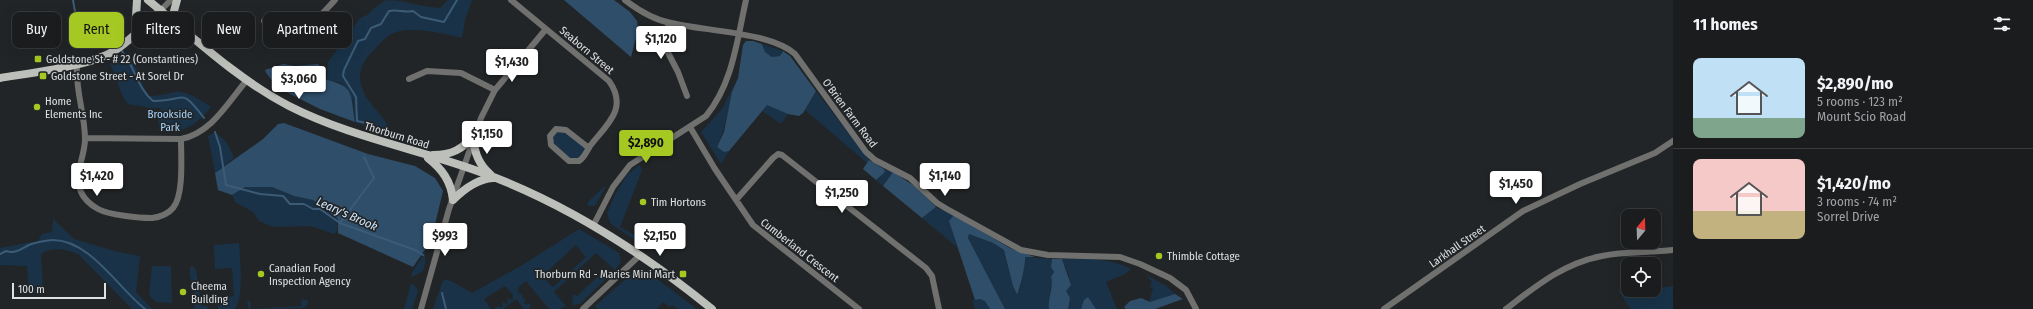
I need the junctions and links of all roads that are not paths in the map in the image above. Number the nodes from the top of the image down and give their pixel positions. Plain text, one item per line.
1 (137, 0) edge
2 (148, 0) edge
3 (171, 0) edge
4 (177, 0) edge
5 (335, 0) edge
6 (511, 0) edge
7 (625, 0) edge
8 (746, 0) edge
9 (161, 10) junction
10 (136, 12) edge
11 (159, 12) edge
12 (163, 12) edge
13 (175, 12) edge
14 (324, 12) edge
15 (669, 23) junction
16 (546, 29) junction
17 (738, 34) junction
18 (132, 36) edge
19 (194, 37) edge
20 (77, 64) junction
21 (0, 78) edge
22 (248, 80) junction
23 (409, 80) dead end
24 (495, 90) junction
25 (687, 96) dead end
26 (690, 127) junction
27 (474, 135) junction
28 (85, 138) junction
29 (181, 139) junction
30 (1673, 141) edge
31 (589, 148) junction
32 (424, 155) junction
33 (463, 167) junction
34 (494, 178) junction
35 (453, 200) junction
36 (736, 200) junction
37 (593, 226) junction
38 (1673, 250) edge
39 (640, 255) junction
40 (420, 309) edge
41 (582, 309) edge
42 (712, 309) edge
43 (859, 309) edge
44 (939, 309) edge
45 (1196, 309) edge
46 (1384, 309) edge
47 (1506, 309) edge

1 - 10 main road
2 - 9 main road, Thorburn Road
3 - 9 street
4 - 13 main road
5 - 14 street
6 - 16 street, Seaborn Street
7 - 15 street, O'Brien Farm Road
8 - 17 street
9 - 11 main road
9 - 12 main road, Thorburn Road
15 - 17 street, O'Brien Farm Road
15 - 25 street
16 - 24 street
16 - 31 street, Seaborn Street
17 - 26 street
17 - 45 street, O'Brien Farm Road
18 - 20 main road
19 - 22 main road, Thorburn Road
20 - 21 main road
20 - 28 street
22 - 29 street
22 - 32 main road, Thorburn Road
23 - 24 street
24 - 27 street
26 - 36 street, Cumberland Crescent
26 - 37 street
27 - 32 main road
27 - 33 street
27 - 34 main road
28 - 29 street
28 - 29 street
30 - 46 street, Larkhall Street
31 - 31 street, Seaborn Street
32 - 33 main road, Thorburn Road
32 - 35 main road
33 - 34 main road, Thorburn Road
33 - 35 street
34 - 35 main road
34 - 37 main road, Thorburn Road
35 - 40 street
36 - 43 street, Cumberland Crescent
36 - 44 street
37 - 39 main road, Thorburn Road
38 - 47 street
39 - 41 street
39 - 42 main road, Thorburn Road

